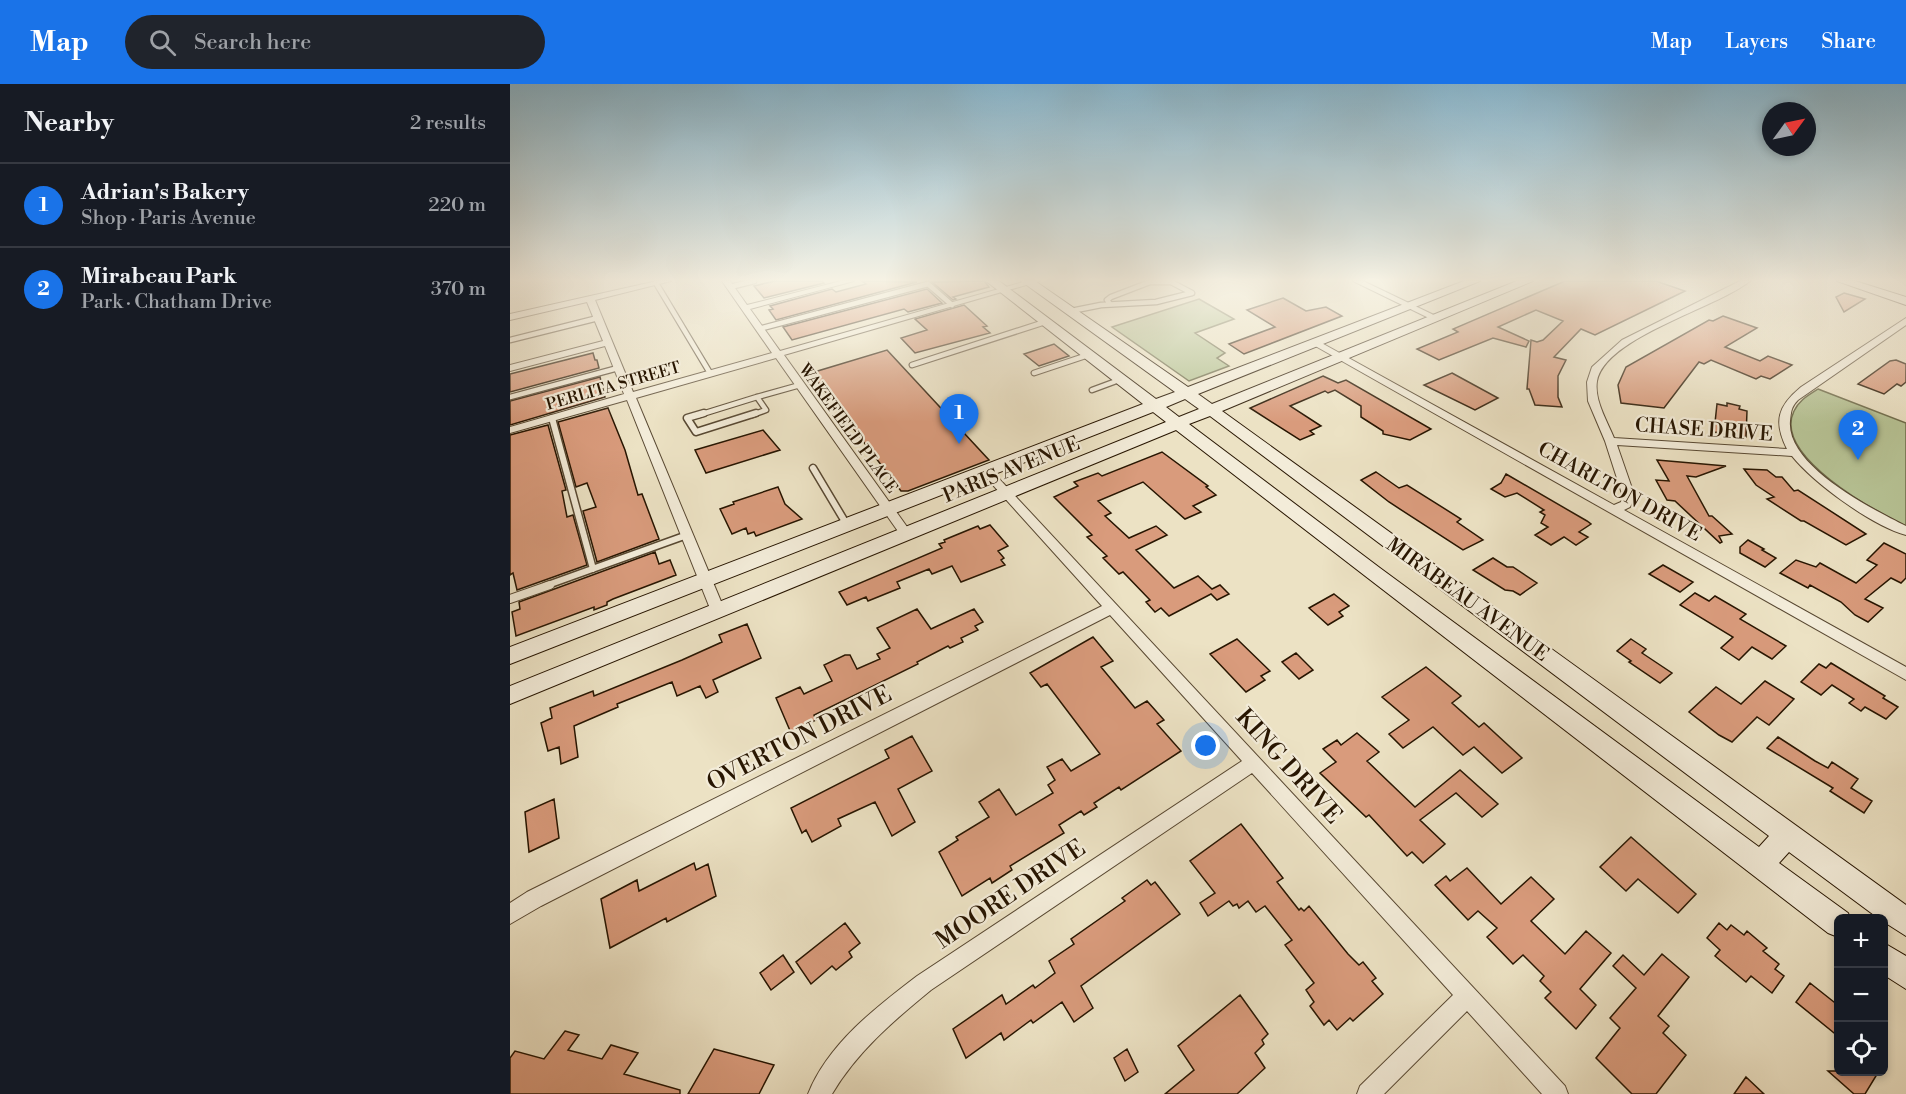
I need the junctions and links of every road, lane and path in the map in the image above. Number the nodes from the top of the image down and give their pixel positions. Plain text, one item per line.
1 (557, 328) edge
2 (602, 328) edge
3 (683, 328) edge
4 (762, 328) edge
5 (870, 328) edge
6 (1026, 328) edge
7 (1053, 328) edge
8 (1096, 328) edge
9 (1353, 328) edge
10 (1411, 328) edge
11 (1653, 328) edge
12 (1896, 328) edge
13 (759, 329) joint
14 (510, 340) edge
15 (608, 343) junction
16 (1315, 343) junction
17 (1120, 345) junction
18 (778, 354) junction
19 (1088, 355) junction
20 (1341, 357) junction
21 (912, 365) dead end
22 (510, 368) edge
23 (618, 368) junction
24 (1034, 373) dead end
25 (710, 374) junction
26 (1119, 380) junction
27 (800, 385) junction
28 (1092, 390) dead end
29 (1187, 393) junction
30 (630, 396) junction
31 (510, 397) edge
32 (757, 397) junction
33 (1154, 406) junction
34 (1211, 410) junction
35 (552, 418) junction
36 (1177, 424) junction
37 (510, 430) edge
38 (1082, 434) junction
39 (1610, 441) junction
40 (1105, 453) junction
41 (1795, 453) junction
42 (1012, 460) junction
43 (813, 468) dead end
44 (986, 471) junction
45 (1294, 471) junction
46 (1034, 482) junction
47 (1260, 487) junction
48 (1006, 493) junction
49 (888, 509) junction
50 (1615, 510) junction
51 (847, 525) junction
52 (1906, 531) edge
53 (906, 534) junction
54 (687, 535) junction
55 (593, 569) junction
56 (705, 580) junction
57 (510, 599) edge
58 (1111, 608) junction
59 (718, 611) junction
60 (510, 656) edge
61 (1906, 674) edge
62 (510, 695) edge
63 (1253, 763) junction
64 (1787, 835) junction
65 (1760, 865) junction
66 (510, 914) edge
67 (1834, 920) edge
68 (1906, 922) edge
69 (1888, 960) edge
70 (1906, 974) edge
71 (1467, 996) junction
72 (819, 1094) edge
73 (1368, 1094) edge
74 (1557, 1094) edge

1 - 14 lane
2 - 15 street
3 - 25 lane
4 - 13 lane
5 - 18 street, PERLITA STREET
6 - 21 lane
7 - 19 street, MIRABEAU AVENUE
8 - 17 street, MIRABEAU AVENUE
9 - 16 street, PARIS AVENUE
10 - 20 street, PARIS AVENUE
11 - 39 street
12 - 41 street
13 - 18 street, WAKEFIELD PLACE
15 - 22 street
15 - 23 street
16 - 20 street, CHARLTON DRIVE
16 - 29 street, PARIS AVENUE
17 - 19 street
17 - 29 street, MIRABEAU AVENUE
18 - 25 street, PERLITA STREET
18 - 27 street, WAKEFIELD PLACE
19 - 24 lane
19 - 26 street, MIRABEAU AVENUE
20 - 34 street, PARIS AVENUE
20 - 50 street, CHARLTON DRIVE
23 - 30 street
23 - 31 lane
25 - 30 street, PERLITA STREET
26 - 28 lane
26 - 33 street, MIRABEAU AVENUE
27 - 32 lane
27 - 49 street, WAKEFIELD PLACE
29 - 33 street, PARIS AVENUE
29 - 34 street, MIRABEAU AVENUE
30 - 35 street, PERLITA STREET
30 - 54 street
32 - 32 lane
33 - 36 street, MIRABEAU AVENUE
33 - 38 street, PARIS AVENUE
34 - 36 street, PARIS AVENUE
34 - 45 street, MIRABEAU AVENUE
35 - 37 street, PERLITA STREET
35 - 55 lane
36 - 40 street, PARIS AVENUE
36 - 47 street, MIRABEAU AVENUE
38 - 40 street
38 - 42 street, PARIS AVENUE
39 - 41 street, CHASE DRIVE
39 - 50 street
40 - 46 street, PARIS AVENUE
41 - 52 street
42 - 44 street, PARIS AVENUE
42 - 46 street
43 - 51 lane
44 - 48 street, KING DRIVE
44 - 49 street, PARIS AVENUE
45 - 47 street
45 - 64 street, MIRABEAU AVENUE
46 - 48 street, PARIS AVENUE
47 - 65 street, MIRABEAU AVENUE
48 - 53 street, PARIS AVENUE
48 - 58 street, KING DRIVE
49 - 51 street, PARIS AVENUE
49 - 53 street, WAKEFIELD PLACE
50 - 61 street, CHARLTON DRIVE
51 - 56 street, PARIS AVENUE
53 - 59 street, PARIS AVENUE
54 - 55 lane
54 - 56 street
55 - 57 lane
56 - 59 street
56 - 60 street, PARIS AVENUE
58 - 63 street, KING DRIVE
58 - 66 street, OVERTON DRIVE
59 - 62 street, PARIS AVENUE
63 - 71 street, KING DRIVE
63 - 72 street, MOORE DRIVE
64 - 65 street
64 - 68 street, MIRABEAU AVENUE
65 - 67 street, MIRABEAU AVENUE
69 - 70 street
71 - 73 street
71 - 74 street, KING DRIVE

